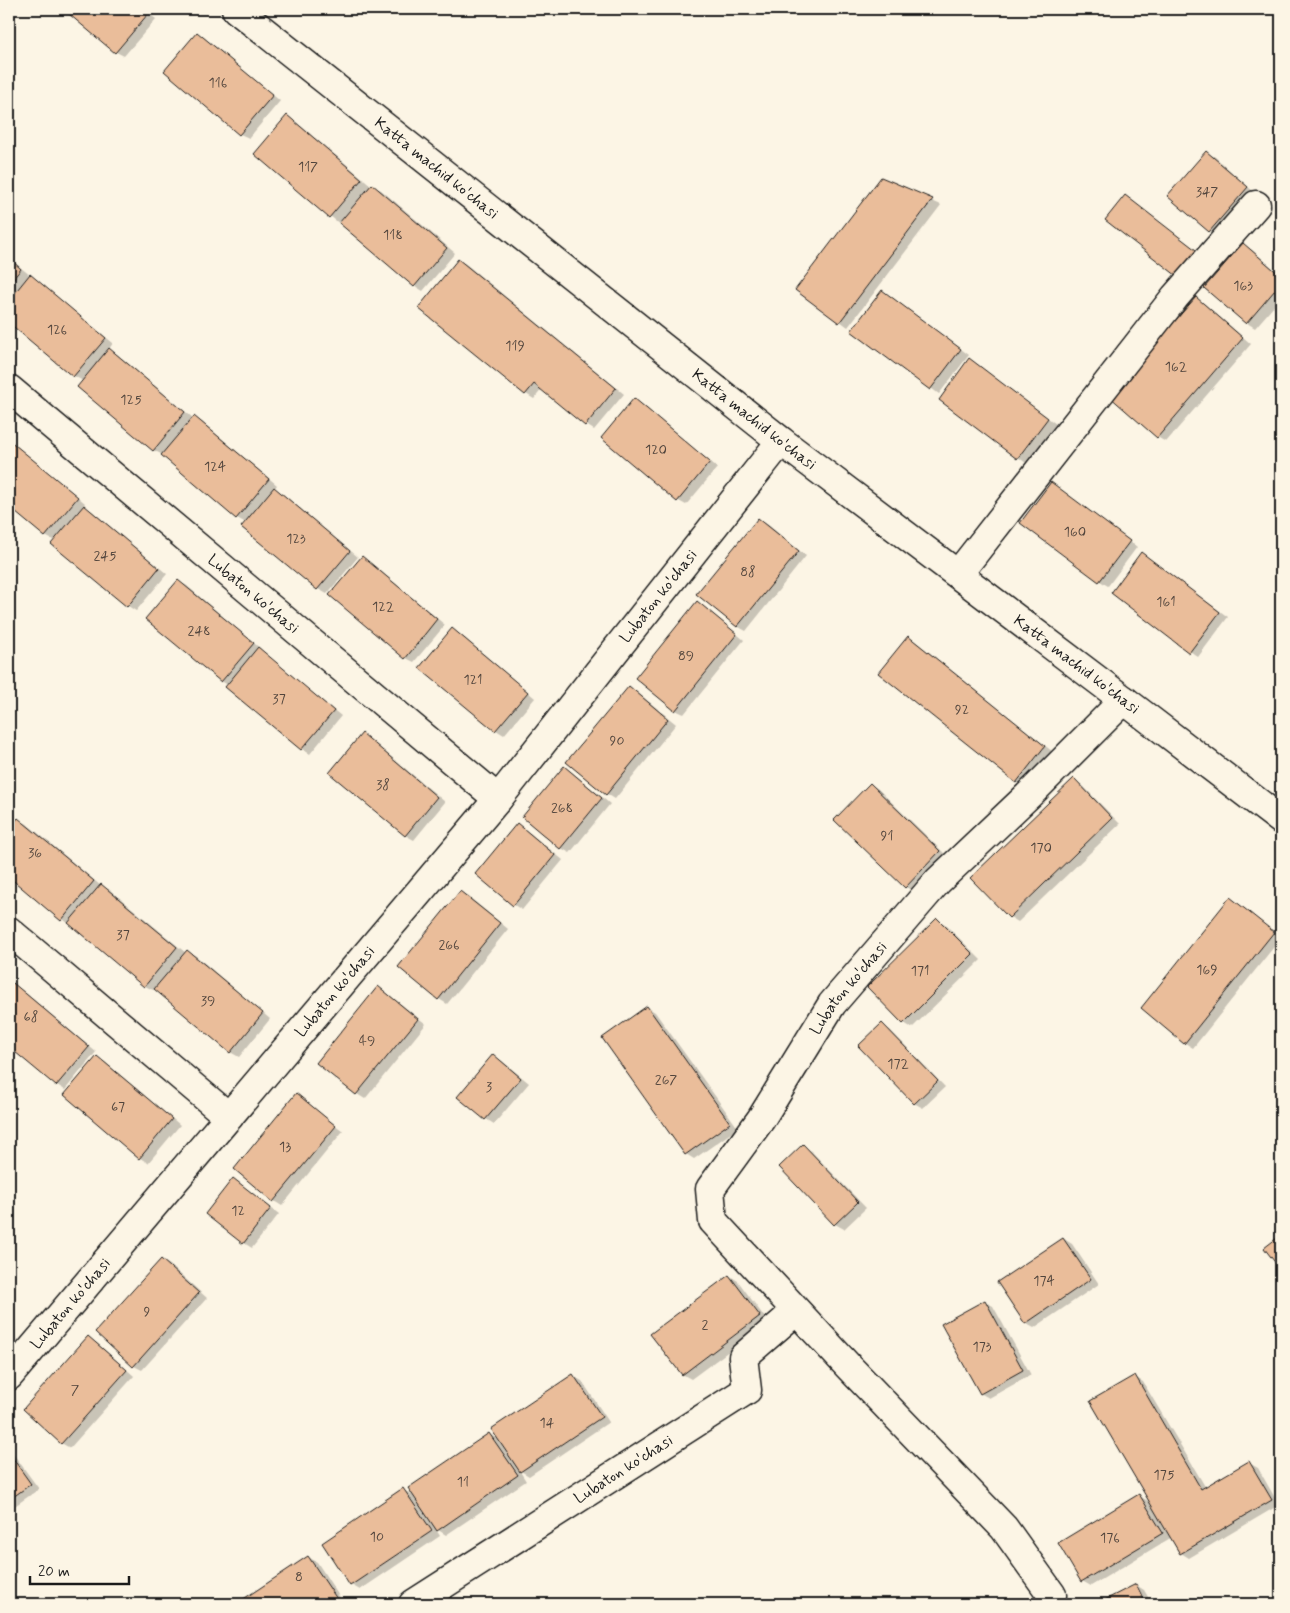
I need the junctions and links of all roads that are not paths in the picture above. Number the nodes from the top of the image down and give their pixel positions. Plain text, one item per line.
1 (236, 9) edge
2 (1256, 205) dead end
3 (9, 389) edge
4 (781, 441) junction
5 (958, 574) junction
6 (1124, 700) junction
7 (498, 799) junction
8 (1281, 820) edge
9 (9, 932) edge
10 (229, 1116) junction
11 (796, 1311) junction
12 (9, 1376) edge
13 (1052, 1595) dead end
14 (413, 1604) edge

1 - 4 street, Katta machid ko'chasi
2 - 5 street
3 - 7 street, Lubaton ko'chasi
4 - 5 street, Katta machid ko'chasi
4 - 7 street, Lubaton ko'chasi
5 - 6 street, Katta machid ko'chasi
6 - 8 street, Katta machid ko'chasi
6 - 11 street, Lubaton ko'chasi
7 - 10 street, Lubaton ko'chasi
9 - 10 street
10 - 12 street, Lubaton ko'chasi
11 - 13 street, Lubaton ko'chasi
11 - 14 street, Lubaton ko'chasi

